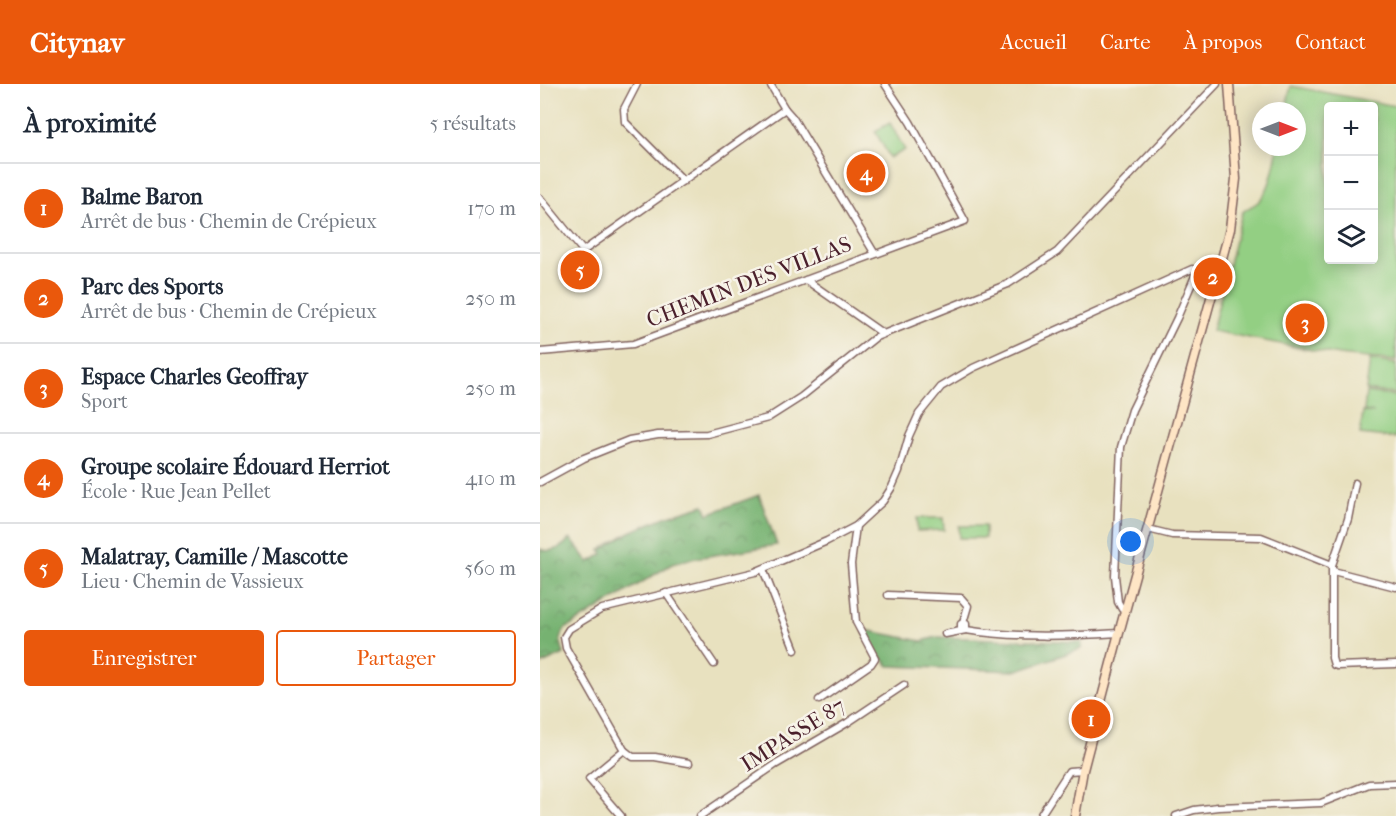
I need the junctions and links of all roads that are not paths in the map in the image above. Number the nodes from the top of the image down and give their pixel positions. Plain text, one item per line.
1 (637, 84) edge
2 (770, 84) edge
3 (885, 84) edge
4 (1217, 84) edge
5 (1229, 84) edge
6 (785, 109) junction
7 (684, 181) junction
8 (540, 198) edge
9 (875, 254) junction
10 (1198, 269) junction
11 (1216, 276) junction
12 (806, 280) junction
13 (882, 333) junction
14 (540, 352) edge
15 (540, 482) edge
16 (1355, 483) dead end
17 (856, 526) junction
18 (1148, 529) junction
19 (1332, 568) junction
20 (763, 569) junction
21 (1396, 587) edge
22 (666, 593) junction
23 (888, 595) dead end
24 (1125, 611) junction
25 (964, 628) junction
26 (1119, 633) junction
27 (945, 634) dead end
28 (795, 650) dead end
29 (714, 664) dead end
30 (1396, 664) edge
31 (904, 685) dead end
32 (819, 700) dead end
33 (624, 750) junction
34 (689, 763) dead end
35 (1083, 770) junction
36 (1396, 783) edge
37 (1195, 813) edge
38 (621, 816) edge
39 (700, 816) edge
40 (1040, 816) edge
41 (1075, 816) edge
42 (1176, 816) edge

1 - 7 street
2 - 6 street
3 - 9 street, CHEMIN DES VILLAS
4 - 13 street
5 - 11 street
6 - 7 street
6 - 9 street
7 - 8 street
9 - 12 street, CHEMIN DES VILLAS
10 - 11 street
10 - 17 street
10 - 24 street
11 - 18 street
12 - 13 street
12 - 14 street, CHEMIN DES VILLAS
13 - 15 street
16 - 19 street
17 - 20 street
17 - 32 street
18 - 19 street
18 - 24 street
19 - 21 street
19 - 30 street
20 - 22 street
20 - 28 street
22 - 29 street
22 - 33 street
23 - 25 street
24 - 26 street
25 - 26 street
25 - 27 street
26 - 35 street
31 - 39 street, IMPASSE 87
33 - 34 street
33 - 38 street
35 - 40 street
35 - 41 street
36 - 37 street
37 - 42 street

